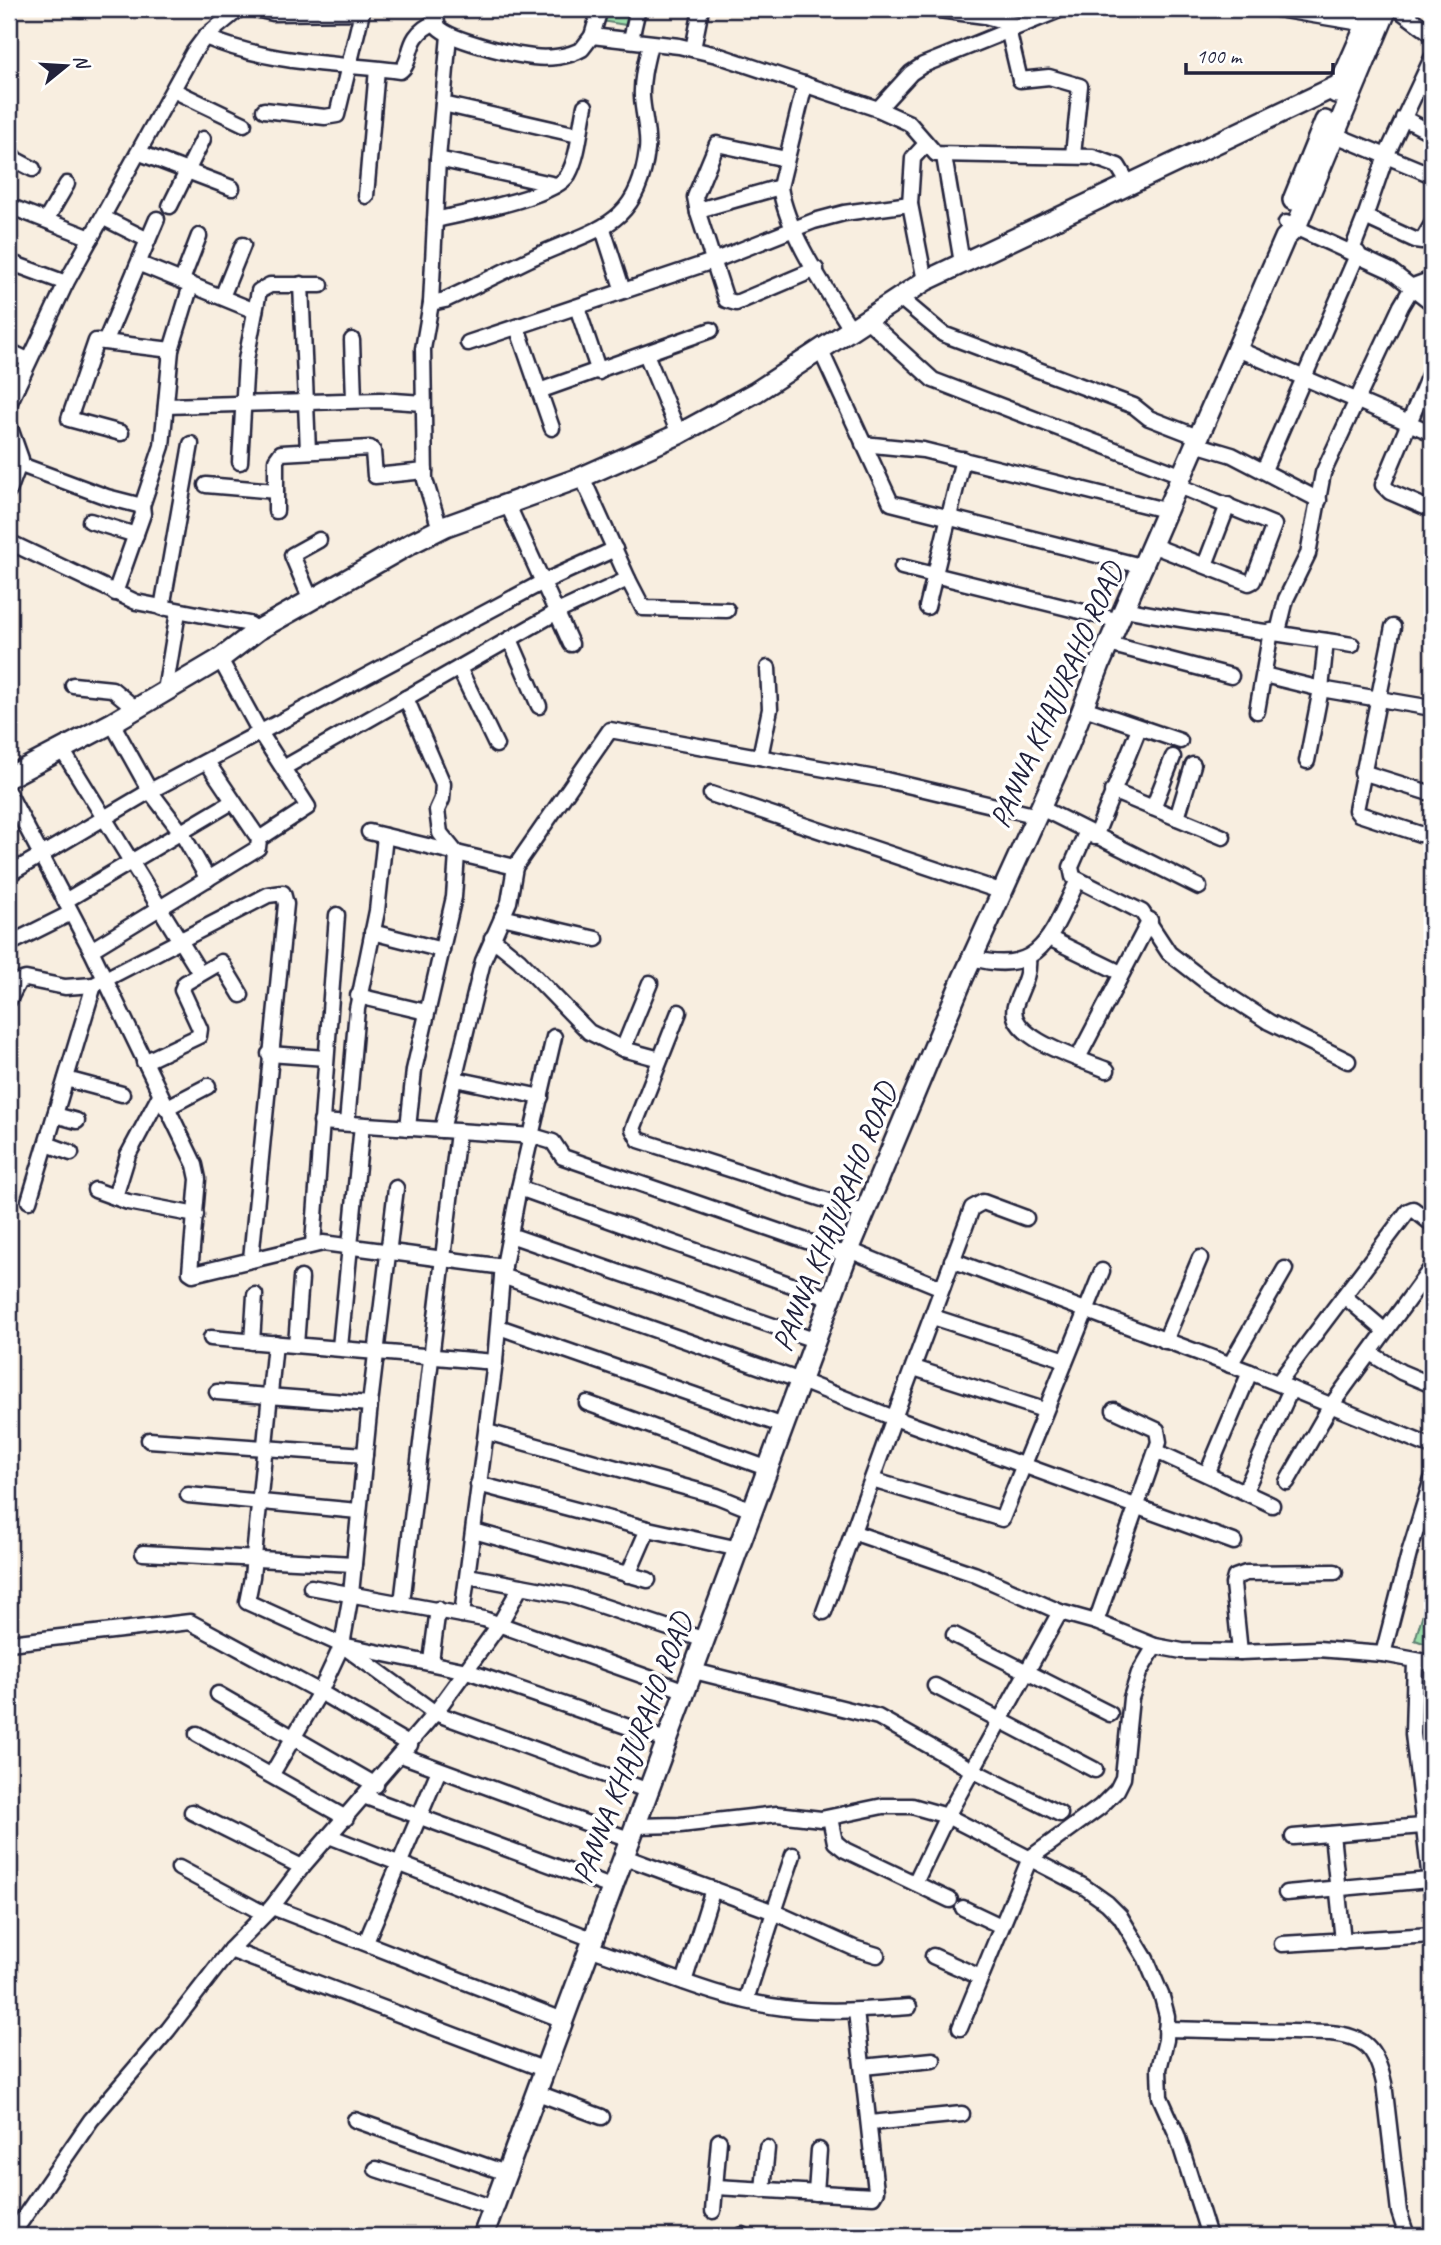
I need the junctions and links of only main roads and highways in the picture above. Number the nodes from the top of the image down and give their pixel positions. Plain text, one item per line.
1 (1387, 9) edge
2 (1370, 16) edge
3 (1339, 85) junction
4 (1289, 229) junction
5 (9, 777) edge
6 (482, 2236) edge

1 - 4 main road, PANNA KHAJURAHO ROAD
2 - 3 main road, PANNA KHAJURAHO ROAD
3 - 4 main road, PANNA KHAJURAHO ROAD
3 - 5 main road
4 - 6 main road, PANNA KHAJURAHO ROAD

